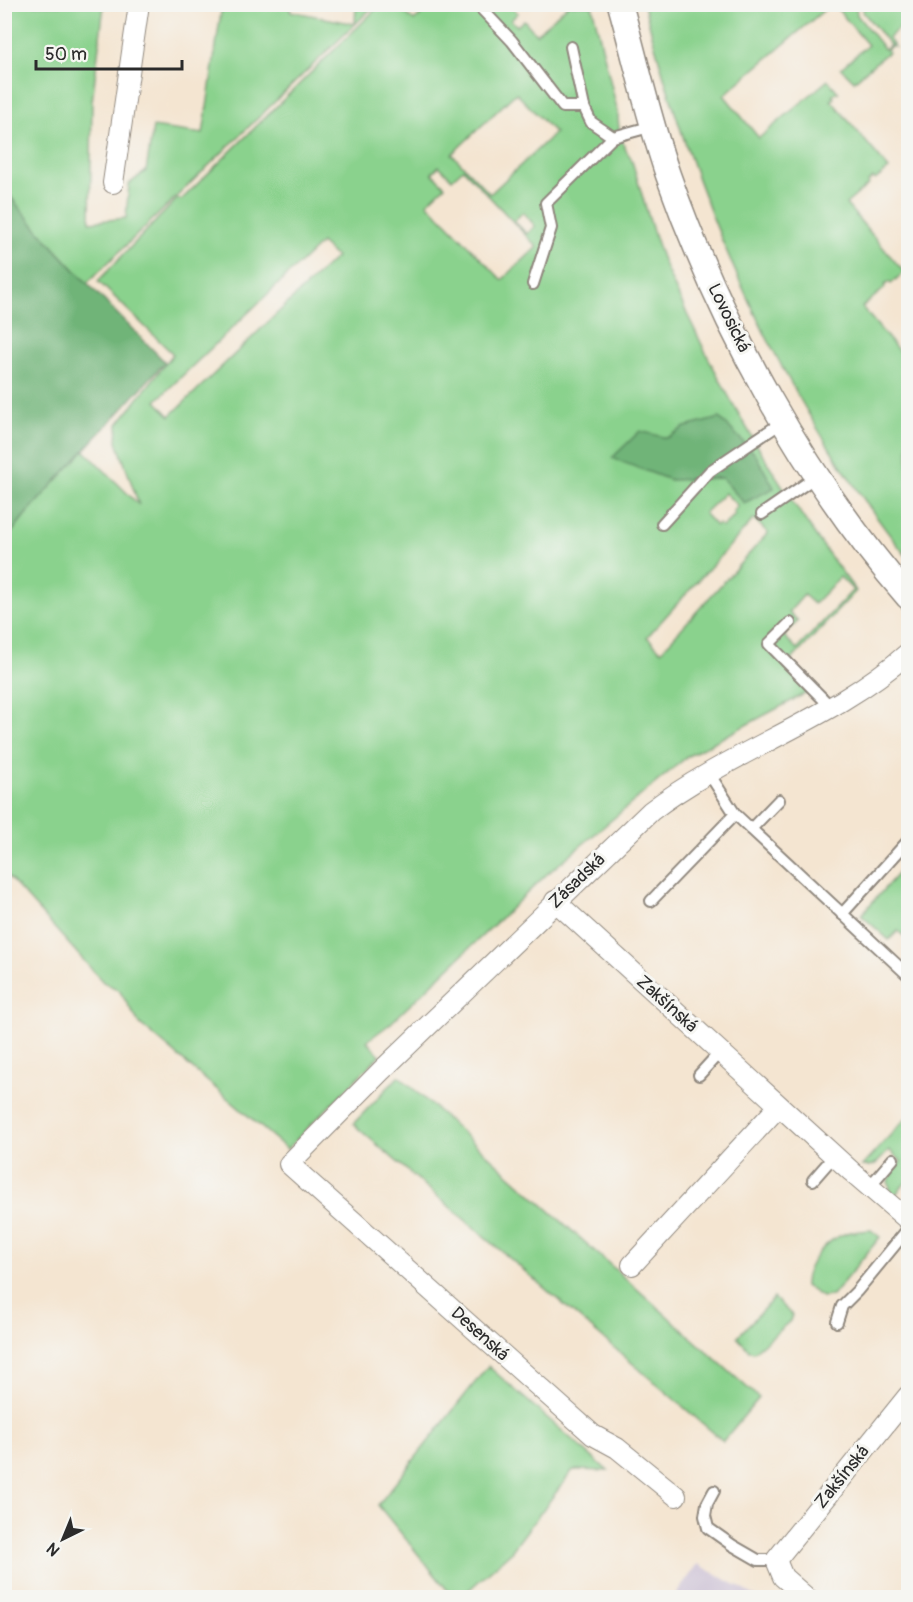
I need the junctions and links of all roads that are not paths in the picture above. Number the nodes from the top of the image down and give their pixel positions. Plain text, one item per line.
1 (139, 4) edge
2 (477, 4) edge
3 (620, 4) edge
4 (571, 47) dead end
5 (584, 107) junction
6 (653, 126) junction
7 (613, 137) junction
8 (113, 183) dead end
9 (534, 284) dead end
10 (784, 421) junction
11 (817, 476) junction
12 (762, 514) dead end
13 (662, 524) dead end
14 (909, 597) edge
15 (790, 623) dead end
16 (909, 653) edge
17 (830, 706) junction
18 (708, 772) junction
19 (779, 800) dead end
20 (735, 814) junction
21 (751, 829) junction
22 (909, 841) edge
23 (555, 901) junction
24 (651, 901) dead end
25 (842, 914) junction
26 (909, 975) edge
27 (720, 1052) junction
28 (699, 1075) dead end
29 (779, 1106) junction
30 (834, 1156) junction
31 (893, 1159) dead end
32 (289, 1164) joint
33 (813, 1180) dead end
34 (869, 1187) junction
35 (909, 1220) edge
36 (909, 1229) edge
37 (632, 1265) dead end
38 (837, 1322) dead end
39 (909, 1396) edge
40 (714, 1491) dead end
41 (676, 1496) dead end
42 (776, 1560) junction
43 (807, 1598) edge

1 - 8 street
2 - 5 lane
3 - 6 street, Lovosická
4 - 5 lane
5 - 7 lane
6 - 7 lane
6 - 10 street, Lovosická
7 - 9 lane
10 - 11 street, Lovosická
10 - 13 lane
11 - 12 lane
11 - 14 street, Lovosická
15 - 17 lane
16 - 17 street, Zásadská
17 - 18 street, Zásadská
18 - 20 lane
18 - 23 street, Zásadská
19 - 21 lane
20 - 21 lane
20 - 24 lane
21 - 25 lane
22 - 25 lane
23 - 27 street, Zakšínská
23 - 32 street, Zásadská
25 - 26 lane
27 - 28 lane
27 - 29 street, Zakšínská
29 - 30 street, Zakšínská
29 - 37 street
30 - 33 lane
30 - 34 street, Zakšínská
31 - 34 lane
32 - 41 street, Desenská
34 - 35 street, Zakšínská
36 - 38 lane
39 - 42 street, Zakšínská
40 - 42 lane
42 - 43 street

